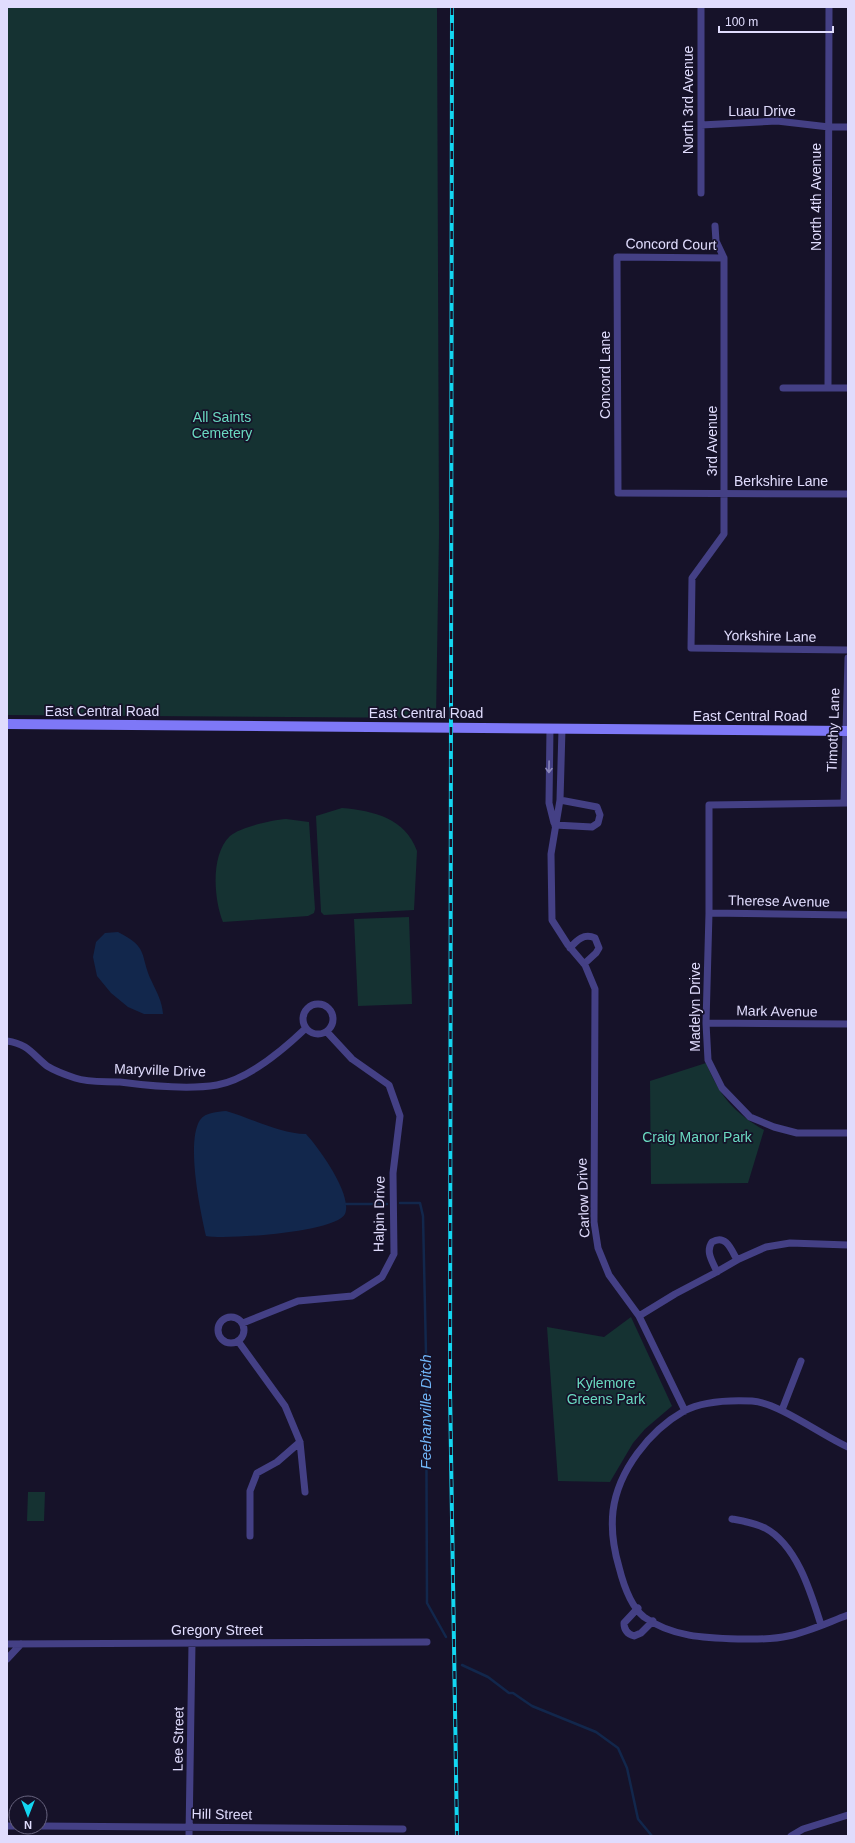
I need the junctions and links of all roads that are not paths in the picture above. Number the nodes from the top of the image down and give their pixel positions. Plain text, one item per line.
1 (701, 7) edge
2 (829, 7) edge
3 (701, 125) junction
4 (828, 127) junction
5 (848, 127) edge
6 (701, 193) dead end
7 (715, 226) dead end
8 (618, 256) joint
9 (724, 258) junction
10 (783, 388) dead end
11 (828, 388) junction
12 (848, 388) edge
13 (618, 493) joint
14 (725, 494) junction
15 (848, 494) edge
16 (691, 648) joint
17 (848, 650) edge
18 (848, 658) edge
19 (7, 724) edge
20 (550, 728) junction
21 (562, 729) junction
22 (847, 730) edge
23 (560, 800) junction
24 (846, 803) edge
25 (709, 805) joint
26 (555, 825) junction
27 (710, 913) junction
28 (848, 914) edge
29 (570, 948) junction
30 (584, 964) junction
31 (706, 1023) junction
32 (848, 1024) edge
33 (306, 1028) junction
34 (327, 1032) junction
35 (7, 1041) edge
36 (848, 1133) edge
37 (848, 1245) edge
38 (737, 1260) junction
39 (718, 1272) junction
40 (639, 1316) junction
41 (243, 1323) junction
42 (238, 1341) junction
43 (801, 1361) dead end
44 (782, 1410) junction
45 (685, 1411) junction
46 (300, 1442) junction
47 (848, 1447) edge
48 (305, 1492) dead end
49 (732, 1519) dead end
50 (250, 1536) dead end
51 (638, 1608) junction
52 (848, 1615) edge
53 (653, 1621) junction
54 (821, 1625) junction
55 (427, 1642) dead end
56 (192, 1643) junction
57 (7, 1644) edge
58 (21, 1644) junction
59 (7, 1659) edge
60 (848, 1815) edge
61 (48, 1826) edge
62 (189, 1827) junction
63 (403, 1829) dead end
64 (189, 1836) edge
65 (791, 1836) edge

1 - 3 street, North 3rd Avenue
2 - 4 street, North 4th Avenue
3 - 4 street, Luau Drive
3 - 6 street, North 3rd Avenue
4 - 5 street, Luau Drive
4 - 11 street, North 4th Avenue
7 - 9 street, 3rd Avenue
8 - 9 street, Concord Court
8 - 13 street, Concord Lane
9 - 14 street, 3rd Avenue
10 - 11 street
11 - 12 street
13 - 14 street, Berkshire Lane
14 - 15 street, Berkshire Lane
14 - 16 street, 3rd Avenue
16 - 17 street, Yorkshire Lane
18 - 22 street, Timothy Lane
19 - 20 main road, East Central Road
20 - 21 main road, East Central Road
20 -> 26 street, Carlow Drive
21 - 22 main road, East Central Road
21 - 23 street, Carlow Drive
22 - 24 street, Timothy Lane
23 - 26 street, Carlow Drive
23 - 26 street
24 - 25 street, Timothy Lane
25 - 27 street, Madelyn Drive
26 - 29 street, Carlow Drive
27 - 28 street, Therese Avenue
27 - 31 street, Madelyn Drive
29 - 30 street, Carlow Drive
29 - 30 street
30 - 40 street, Carlow Drive
31 - 32 street, Mark Avenue
31 - 36 street, Madelyn Drive
33 - 34 street
33 - 34 street
33 - 35 street, Maryville Drive
34 - 41 street, Halpin Drive
37 - 38 street
38 - 39 street
38 - 39 street
39 - 40 street
40 - 45 street, Carlow Drive
41 - 42 street
41 - 42 street
42 - 46 street
43 - 44 street
44 - 45 street
44 - 47 street
45 - 51 street
46 - 48 street
46 - 50 street
49 - 54 street
51 - 53 street
51 - 53 street
52 - 54 street
53 - 54 street
55 - 56 street, Gregory Street
56 - 58 street, Gregory Street
56 - 62 street, Lee Street
57 - 58 street, Gregory Street
58 - 59 street
60 - 65 street
61 - 62 street, Hill Street
62 - 63 street, Hill Street
62 - 64 street, Lee Street

